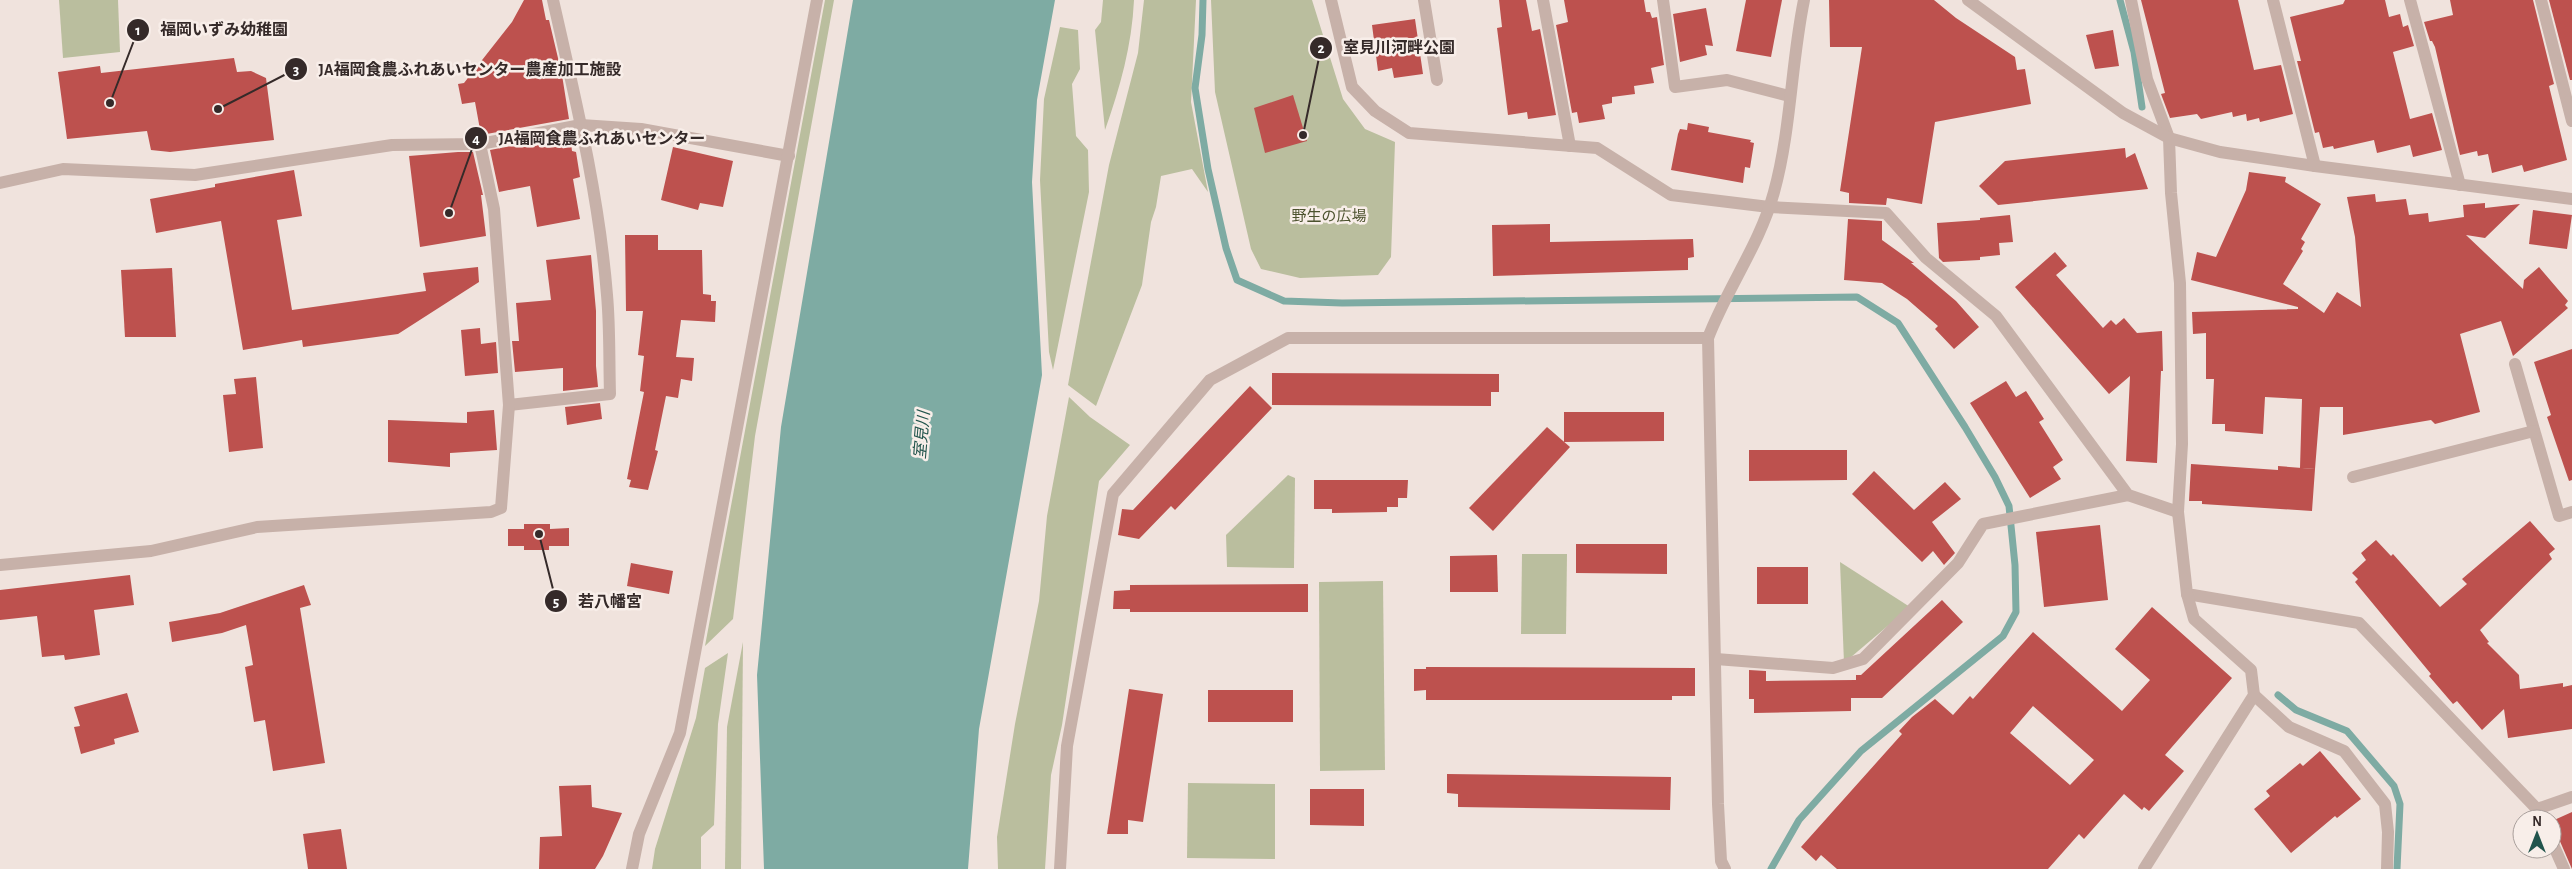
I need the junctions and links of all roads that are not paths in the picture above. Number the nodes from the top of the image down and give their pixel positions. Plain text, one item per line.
1 (553, 0) edge
2 (817, 0) edge
3 (1331, 0) edge
4 (1424, 0) edge
5 (1543, 0) edge
6 (1663, 0) edge
7 (1804, 0) edge
8 (1968, 0) edge
9 (2131, 0) edge
10 (2273, 0) edge
11 (2410, 0) edge
12 (2541, 0) edge
13 (1437, 80) dead end
14 (1789, 96) junction
15 (2572, 121) edge
16 (581, 125) junction
17 (2169, 138) junction
18 (480, 144) junction
19 (1570, 146) junction
20 (789, 156) junction
21 (2314, 166) junction
22 (0, 183) edge
23 (2460, 185) junction
24 (2572, 199) edge
25 (1769, 207) junction
26 (1708, 338) junction
27 (2515, 364) dead end
28 (509, 406) junction
29 (2534, 431) junction
30 (2354, 477) dead end
31 (2128, 495) junction
32 (2178, 512) junction
33 (2572, 512) edge
34 (0, 565) edge
35 (2187, 594) junction
36 (1716, 659) junction
37 (2254, 696) junction
38 (2572, 797) edge
39 (2535, 809) edge
40 (2549, 809) edge
41 (632, 869) edge
42 (1060, 869) edge
43 (1725, 869) edge
44 (2144, 869) edge
45 (2386, 869) edge

1 - 16 street
2 - 20 street
3 - 19 street
4 - 13 street
5 - 19 street
6 - 14 street
7 - 14 street
8 - 17 street
9 - 17 street
10 - 21 street
11 - 23 street
12 - 15 street
14 - 25 street
16 - 18 street
16 - 20 street
16 - 28 street
17 - 21 street
17 - 32 street
18 - 22 street
18 - 28 street
19 - 25 street
20 - 41 street
21 - 23 street
23 - 24 street
25 - 26 street
25 - 31 street
26 - 36 street
26 - 42 street
27 - 29 street
28 - 34 street
29 - 30 street
29 - 33 street
31 - 32 street
31 - 36 street
32 - 35 street
35 - 37 street
35 - 39 street
36 - 43 street
37 - 44 street
37 - 45 street
38 - 40 street

